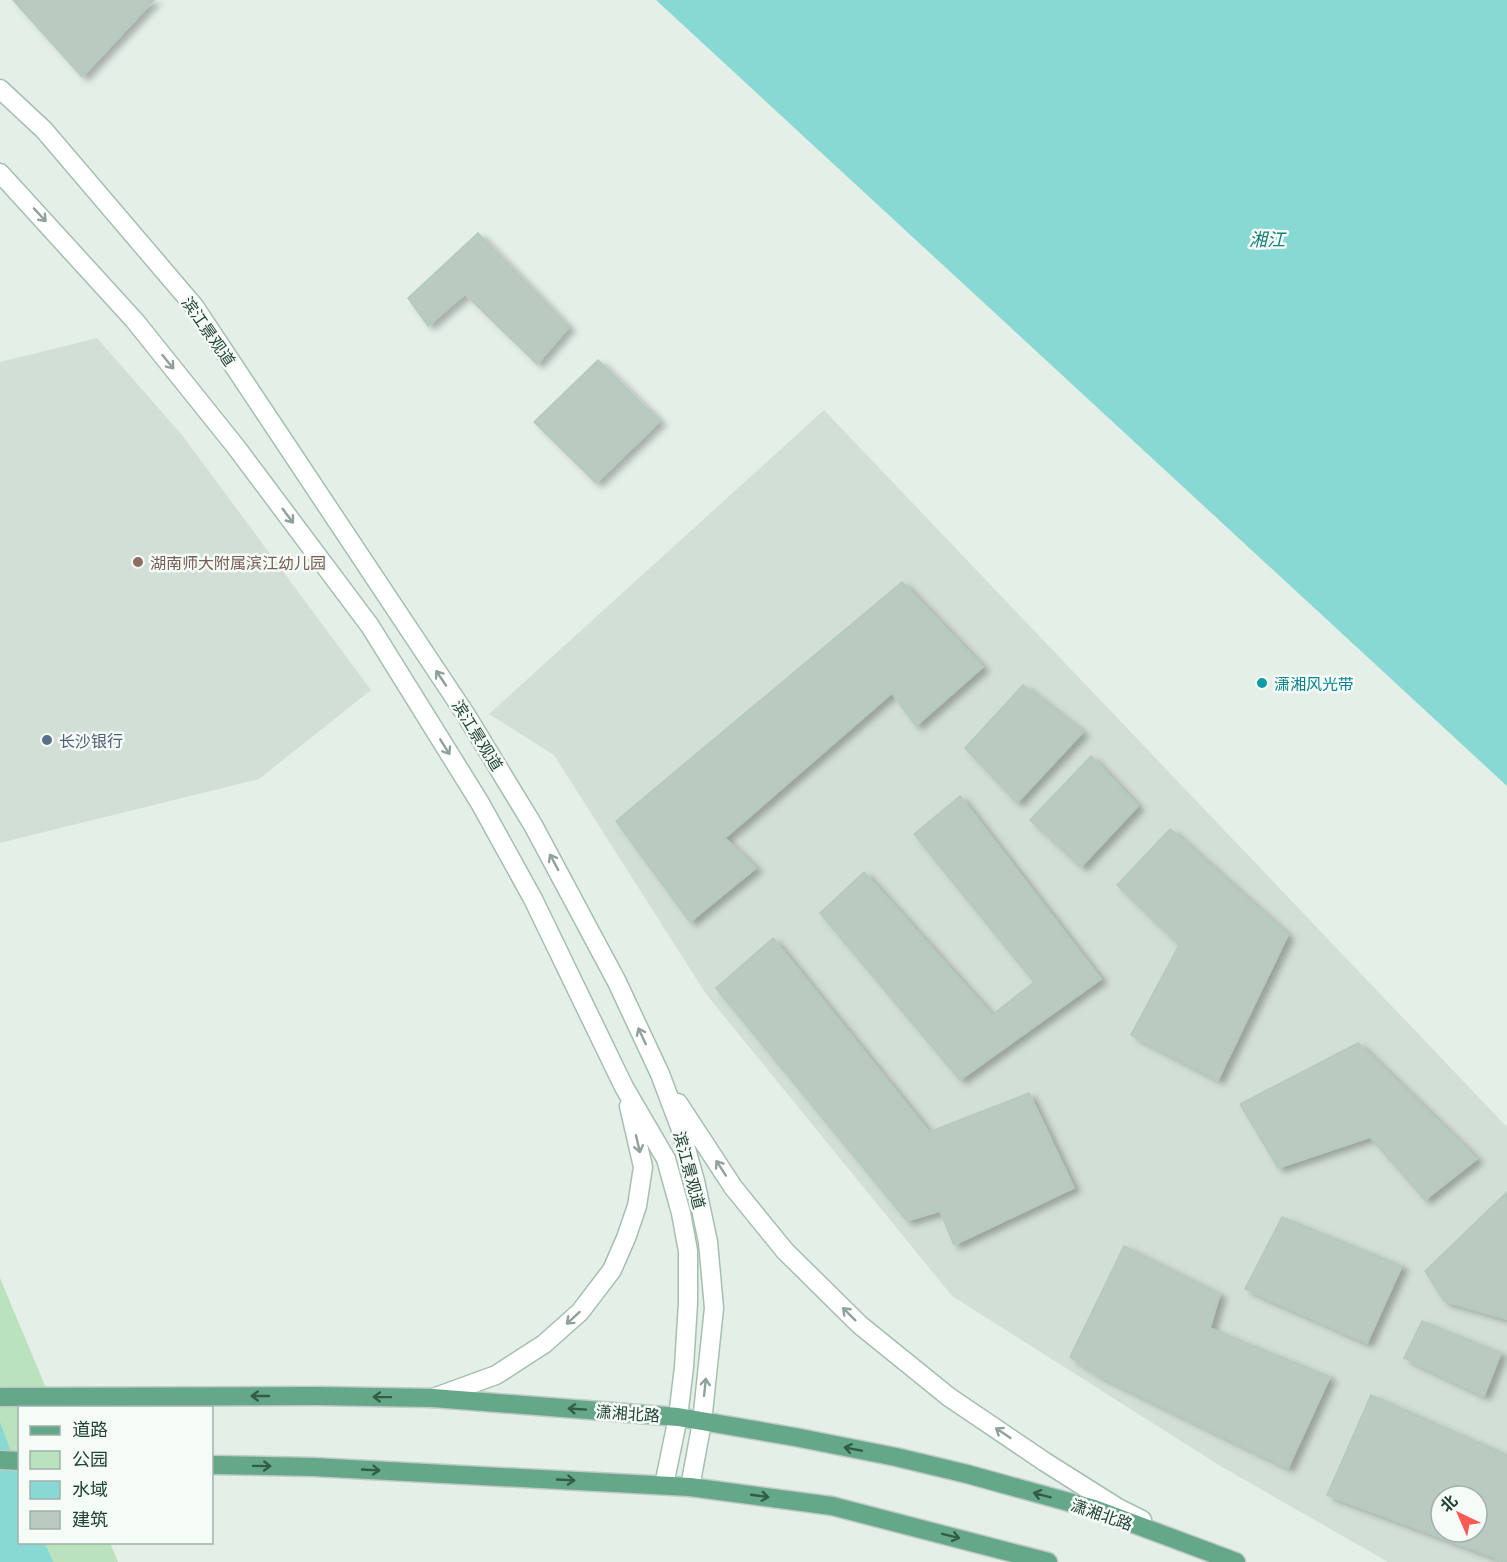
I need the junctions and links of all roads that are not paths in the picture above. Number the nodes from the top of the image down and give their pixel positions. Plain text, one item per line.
1 (0, 89) edge
2 (0, 173) edge
3 (660, 1074) junction
4 (624, 1087) junction
5 (0, 1397) edge
6 (433, 1398) junction
7 (678, 1417) junction
8 (702, 1422) junction
9 (0, 1460) edge
10 (18, 1461) edge
11 (213, 1465) edge
12 (664, 1485) junction
13 (690, 1486) junction
14 (1198, 1548) junction
15 (1047, 1562) edge
16 (1236, 1562) edge

3 -> 1 main road, 滨江景观道
2 -> 4 main road, 滨江景观道
8 -> 3 main road, 滨江景观道
14 -> 3 main road
4 -> 6 main road
4 - 7 main road, 滨江景观道
6 -> 5 main road, 潇湘北路
7 -> 6 main road, 潇湘北路
7 - 8 main road, 潇湘北路
7 - 12 main road, 滨江景观道
8 - 13 main road, 滨江景观道
14 -> 8 main road, 潇湘北路
9 - 10 main road
11 -> 12 main road
12 - 13 main road
13 -> 15 main road
14 - 16 main road, 潇湘北路

